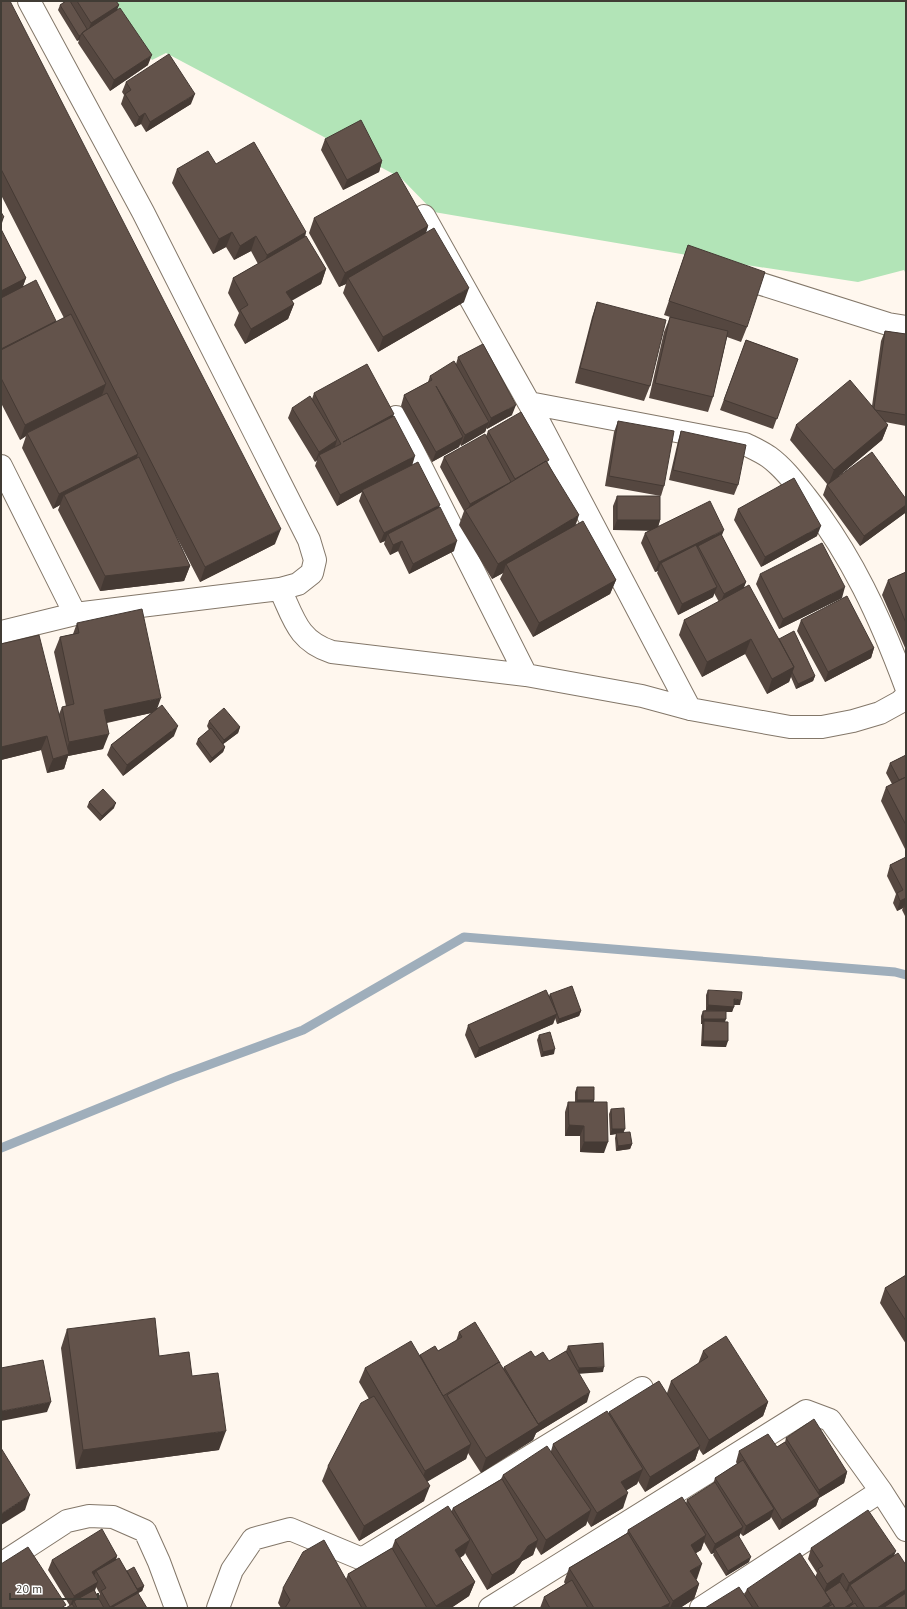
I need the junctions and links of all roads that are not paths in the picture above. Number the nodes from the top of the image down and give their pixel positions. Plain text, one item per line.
1 (29, 1) edge
2 (424, 216) edge
3 (730, 274) edge
4 (906, 327) edge
5 (529, 403) junction
6 (396, 417) edge
7 (1, 466) edge
8 (280, 590) junction
9 (75, 614) junction
10 (1, 632) edge
11 (526, 675) junction
12 (906, 687) edge
13 (906, 696) edge
14 (690, 708) junction
15 (642, 1388) dead end
16 (881, 1491) junction
17 (906, 1530) edge
18 (1, 1564) edge
19 (176, 1608) edge
20 (218, 1608) edge
21 (490, 1608) edge
22 (701, 1608) edge

1 - 8 street
2 - 5 street
3 - 4 street
5 - 12 street
5 - 14 street
6 - 11 street
7 - 9 street
8 - 9 street
8 - 11 street
9 - 10 street
11 - 14 street
13 - 14 street
15 - 20 street
16 - 17 street
16 - 21 street
16 - 22 street
18 - 19 street

